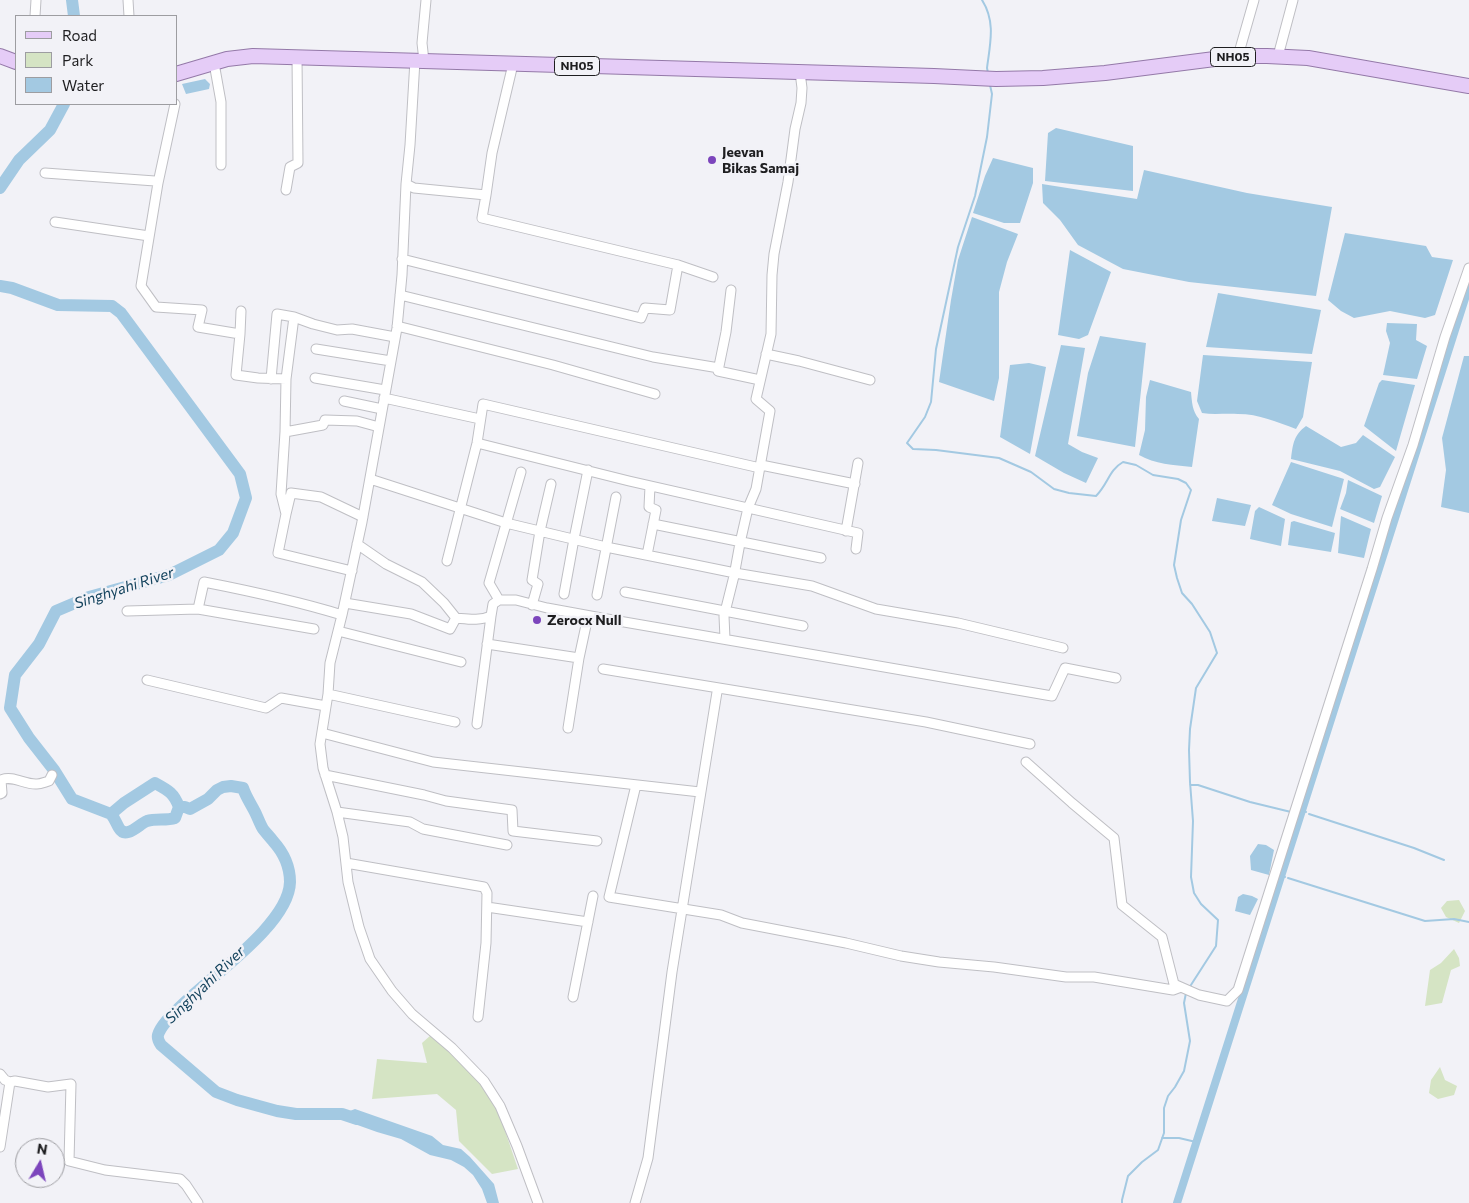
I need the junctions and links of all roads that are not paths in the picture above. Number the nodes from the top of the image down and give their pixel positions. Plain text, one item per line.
1 (36, 0) edge
2 (128, 0) edge
3 (426, 0) edge
4 (1254, 0) edge
5 (1293, 0) edge
6 (35, 15) edge
7 (129, 15) edge
8 (0, 56) edge
9 (1238, 56) junction
10 (1278, 56) junction
11 (297, 57) junction
12 (420, 60) junction
13 (15, 62) edge
14 (214, 62) junction
15 (513, 64) junction
16 (800, 72) junction
17 (178, 73) edge
18 (1469, 86) edge
19 (175, 105) edge
20 (221, 165) dead end
21 (45, 173) dead end
22 (158, 183) junction
23 (406, 184) junction
24 (286, 190) dead end
25 (486, 195) junction
26 (55, 222) dead end
27 (149, 236) junction
28 (402, 259) junction
29 (678, 265) junction
30 (1469, 268) edge
31 (713, 277) dead end
32 (731, 290) dead end
33 (400, 295) junction
34 (241, 311) dead end
35 (294, 317) junction
36 (397, 326) junction
37 (240, 334) junction
38 (395, 337) junction
39 (316, 349) dead end
40 (766, 354) junction
41 (391, 361) junction
42 (719, 368) junction
43 (315, 378) dead end
44 (271, 379) junction
45 (286, 379) junction
46 (760, 380) junction
47 (870, 380) dead end
48 (385, 394) junction
49 (655, 394) dead end
50 (344, 401) dead end
51 (382, 409) junction
52 (480, 419) junction
53 (379, 427) junction
54 (285, 432) junction
55 (477, 443) junction
56 (858, 464) dead end
57 (760, 466) junction
58 (588, 470) junction
59 (521, 472) dead end
60 (370, 479) junction
61 (551, 484) dead end
62 (854, 484) junction
63 (650, 486) junction
64 (616, 498) dead end
65 (748, 508) junction
66 (459, 509) junction
67 (286, 514) junction
68 (363, 517) junction
69 (506, 523) junction
70 (653, 524) junction
71 (540, 531) junction
72 (846, 531) junction
73 (574, 539) junction
74 (740, 543) junction
75 (358, 544) junction
76 (606, 547) junction
77 (856, 549) dead end
78 (647, 555) junction
79 (821, 558) dead end
80 (446, 562) dead end
81 (352, 571) junction
82 (735, 573) junction
83 (625, 592) dead end
84 (564, 594) dead end
85 (597, 595) dead end
86 (499, 600) junction
87 (345, 603) junction
88 (532, 604) junction
89 (198, 609) junction
90 (725, 611) junction
91 (127, 612) dead end
92 (342, 615) junction
93 (491, 616) junction
94 (588, 616) junction
95 (456, 618) junction
96 (803, 626) dead end
97 (314, 628) dead end
98 (338, 631) junction
99 (725, 639) junction
100 (487, 644) junction
101 (1064, 648) dead end
102 (579, 658) junction
103 (461, 662) dead end
104 (603, 669) dead end
105 (1116, 678) dead end
106 (146, 680) dead end
107 (717, 692) dead end
108 (328, 694) junction
109 (326, 706) junction
110 (455, 722) dead end
111 (477, 724) dead end
112 (568, 728) dead end
113 (322, 733) junction
114 (1030, 744) dead end
115 (1026, 762) dead end
116 (325, 775) junction
117 (52, 776) dead end
118 (636, 785) junction
119 (700, 792) junction
120 (0, 794) edge
121 (337, 812) junction
122 (597, 841) dead end
123 (507, 845) dead end
124 (346, 863) junction
125 (593, 896) dead end
126 (487, 907) junction
127 (682, 908) junction
128 (588, 922) junction
129 (1181, 987) junction
130 (573, 997) dead end
131 (478, 1017) dead end
132 (0, 1074) edge
133 (10, 1082) junction
134 (0, 1147) edge
135 (198, 1203) edge
136 (538, 1203) edge
137 (635, 1203) edge

1 - 6 street
2 - 7 street
3 - 12 street
4 - 9 street
5 - 10 street
8 - 13 main road
9 - 10 main road, NH05
9 - 16 main road, NH05
10 - 18 main road, NH05
11 - 12 main road, NH05
11 - 14 main road, NH05
11 - 24 street
12 - 15 main road, NH05
12 - 23 street
14 - 17 main road, NH05
14 - 20 street
15 - 16 main road, NH05
15 - 25 street
16 - 40 street
19 - 22 street
21 - 22 street
22 - 27 street
23 - 25 street
23 - 28 street
25 - 29 street
26 - 27 street
27 - 37 street
28 - 29 street
28 - 33 street
29 - 31 street
30 - 129 street
32 - 42 street
33 - 36 street
33 - 42 street
34 - 37 street
35 - 38 street
35 - 44 street
35 - 45 street
36 - 38 street
36 - 49 street
37 - 44 street
38 - 41 street
39 - 41 street
40 - 46 street
40 - 47 street
41 - 48 street
42 - 46 street
43 - 48 street
44 - 45 street
45 - 54 street
46 - 57 street
48 - 51 street
48 - 52 street
50 - 51 street
51 - 53 street
52 - 55 street
52 - 57 street
53 - 54 street
53 - 60 street
54 - 67 street
55 - 58 street
55 - 66 street
56 - 62 street
57 - 62 street
57 - 65 street
58 - 63 street
58 - 73 street
59 - 69 street
60 - 66 street
60 - 68 street
61 - 71 street
62 - 72 street
63 - 65 street
63 - 70 street
64 - 76 street
65 - 72 street
65 - 74 street
66 - 69 street
66 - 80 street
67 - 68 street
67 - 81 street
68 - 75 street
69 - 71 street
69 - 86 street
70 - 74 street
70 - 78 street
71 - 73 street
71 - 88 street
72 - 77 street
73 - 76 street
73 - 84 street
74 - 79 street
74 - 82 street
75 - 81 street
75 - 95 street
76 - 78 street
76 - 85 street
78 - 82 street
81 - 87 street
82 - 90 street
82 - 101 street
83 - 90 street
86 - 88 street
86 - 93 street
87 - 92 street
87 - 95 street
88 - 94 street
89 - 91 street
89 - 92 street
89 - 97 street
90 - 96 street
90 - 99 street
92 - 98 street
93 - 95 street
93 - 100 street
94 - 99 street
94 - 102 street
98 - 103 street
98 - 108 street
99 - 105 street
100 - 102 street
100 - 111 street
102 - 112 street
104 - 114 street
106 - 109 street
107 - 119 street
108 - 109 street
108 - 110 street
109 - 113 street
113 - 116 street
113 - 118 street
115 - 129 street
116 - 121 street
116 - 122 street
117 - 120 street
118 - 119 street
118 - 127 street
119 - 127 street
121 - 123 street
121 - 124 street
124 - 126 street
124 - 136 street
125 - 128 street
126 - 128 street
126 - 131 street
127 - 129 street
127 - 137 street
128 - 130 street
132 - 133 street
133 - 134 street
133 - 135 street

